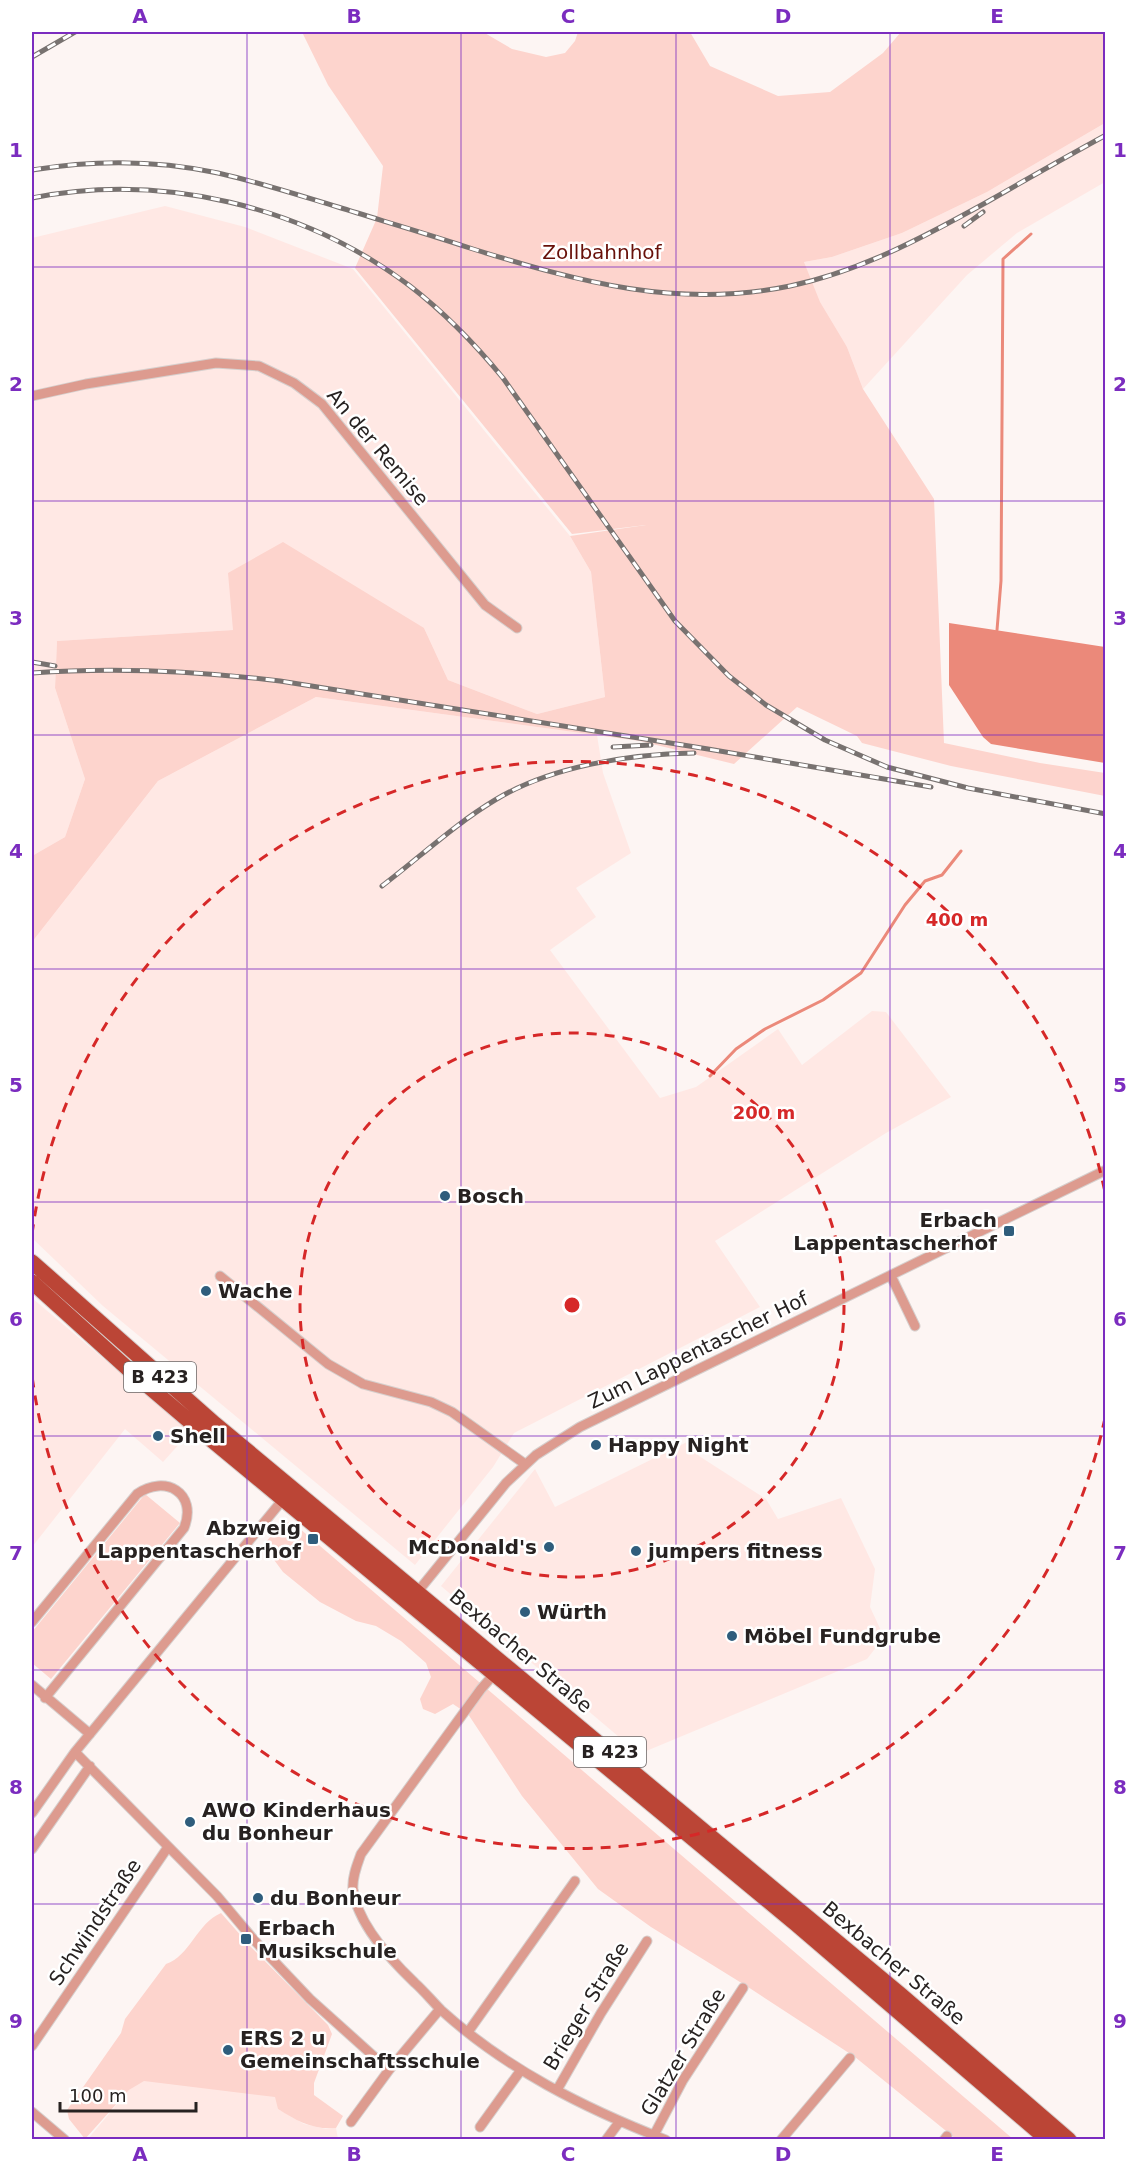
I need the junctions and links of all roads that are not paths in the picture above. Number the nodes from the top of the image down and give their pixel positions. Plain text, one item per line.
1 (32, 396) edge
2 (517, 628) dead end
3 (1106, 1170) edge
4 (32, 1262) edge
5 (220, 1276) dead end
6 (891, 1276) junction
7 (32, 1282) edge
8 (915, 1326) dead end
9 (525, 1464) junction
10 (288, 1494) junction
11 (413, 1598) junction
12 (32, 1622) edge
13 (499, 1668) junction
14 (32, 1685) edge
15 (45, 1698) junction
16 (90, 1734) junction
17 (75, 1752) junction
18 (90, 1766) junction
19 (32, 1813) edge
20 (168, 1847) junction
21 (32, 1848) edge
22 (575, 1881) dead end
23 (647, 1941) dead end
24 (743, 1988) dead end
25 (440, 2009) junction
26 (468, 2032) junction
27 (32, 2046) edge
28 (850, 2058) dead end
29 (388, 2070) junction
30 (521, 2070) junction
31 (557, 2090) junction
32 (32, 2112) edge
33 (620, 2121) junction
34 (351, 2122) dead end
35 (480, 2127) dead end
36 (654, 2135) junction
37 (65, 2139) edge
38 (606, 2139) edge
39 (666, 2139) edge
40 (781, 2139) edge
41 (1048, 2139) edge
42 (1068, 2139) edge

1 - 2 street, An der Remise
3 - 6 street, Zum Lappentascher Hof
4 - 10 main road, Bexbacher Straße / B 423
5 - 9 street
6 - 8 street
6 - 9 street, Zum Lappentascher Hof
7 - 10 main road, Bexbacher Straße / B 423
9 - 11 street, Zum Lappentascher Hof
10 - 11 main road, Bexbacher Straße / B 423
10 - 16 street
11 - 13 main road, Bexbacher Straße / B 423
11 - 13 main road, Bexbacher Straße / B 423
12 - 15 street
13 - 25 street
13 - 41 main road, Bexbacher Straße
13 - 42 main road, Bexbacher Straße / B 423
14 - 15 street
15 - 16 street
16 - 17 street
17 - 18 street
17 - 19 street
18 - 20 street
18 - 21 street
20 - 27 street, Schwindstraße
20 - 29 street
22 - 26 street
23 - 31 street, Brieger Straße
24 - 36 street, Glatzer Straße
25 - 26 street
25 - 29 street
26 - 30 street
28 - 40 street
29 - 34 street
30 - 31 street
30 - 35 street
31 - 33 street
32 - 37 street
33 - 36 street
33 - 38 street
36 - 39 street

